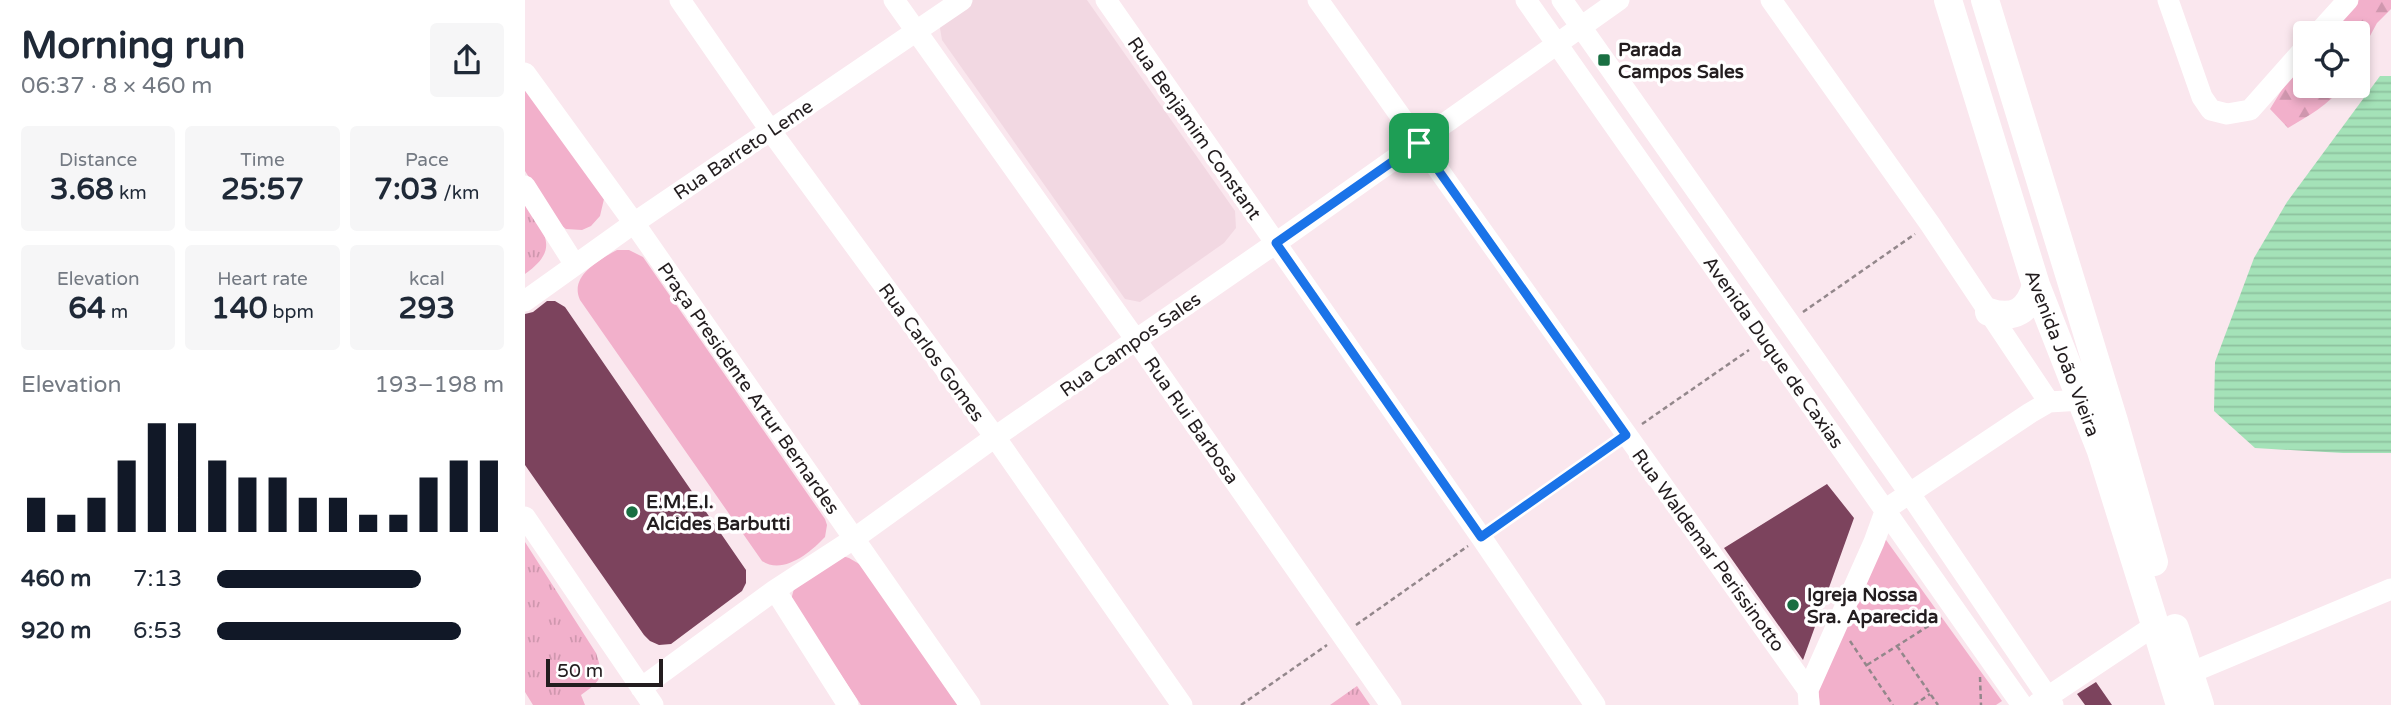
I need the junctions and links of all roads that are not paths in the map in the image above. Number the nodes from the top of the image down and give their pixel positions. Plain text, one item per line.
1 (680, 0) edge
2 (894, 0) edge
3 (962, 0) edge
4 (1106, 0) edge
5 (1318, 0) edge
6 (1526, 0) edge
7 (1562, 0) edge
8 (1619, 0) edge
9 (1771, 0) edge
10 (1948, 0) edge
11 (1985, 0) edge
12 (2168, 0) edge
13 (2348, 0) edge
14 (2329, 21) edge
15 (1582, 28) junction
16 (918, 32) junction
17 (1557, 44) junction
18 (2293, 62) edge
19 (525, 72) edge
20 (770, 130) junction
21 (1419, 143) junction
22 (525, 186) edge
23 (634, 223) junction
24 (1276, 243) junction
25 (575, 265) junction
26 (2036, 285) junction
27 (525, 301) edge
28 (1989, 312) junction
29 (1136, 340) junction
30 (2082, 400) junction
31 (2049, 402) junction
32 (995, 437) junction
33 (1910, 494) junction
34 (1886, 509) junction
35 (525, 517) edge
36 (855, 538) junction
37 (2391, 589) edge
38 (775, 590) junction
39 (2154, 626) junction
40 (2190, 673) junction
41 (647, 696) edge
42 (1809, 697) edge
43 (2045, 702) edge
44 (848, 705) edge
45 (970, 705) edge
46 (1182, 705) edge
47 (1391, 705) edge
48 (1595, 705) edge
49 (2022, 705) edge
50 (2180, 705) edge
51 (2200, 705) edge

1 - 20 street, Rua Carlos Gomes
2 - 16 street, Rua Rui Barbosa
3 - 16 street, Rua Barreto Leme
4 - 24 street, Rua Benjamim Constant
5 - 21 street, Rua Waldemar Perissinotto
6 - 17 street, Avenida Duque de Caxias
7 - 15 street, Avenida Duque de Caxias
8 - 15 street, Rua Campos Sales
9 - 28 street
10 - 26 main road, Avenida João Vieira
11 - 40 main road, Avenida João Vieira
12 - 18 street
13 - 14 street
15 - 17 street, Rua Campos Sales
15 - 33 street, Avenida Duque de Caxias
16 - 20 street, Rua Barreto Leme
16 - 29 street, Rua Rui Barbosa
17 - 21 street, Rua Campos Sales
17 - 34 street, Avenida Duque de Caxias
19 - 23 street, Praça Presidente Artur Bernardes
20 - 23 street, Rua Barreto Leme
20 - 32 street, Rua Carlos Gomes
21 - 24 street, Rua Campos Sales
21 - 42 street, Rua Waldemar Perissinotto
22 - 25 street
23 - 25 street, Rua Barreto Leme
23 - 36 street, Praça Presidente Artur Bernardes
24 - 29 street, Rua Campos Sales
24 - 48 street, Rua Benjamim Constant
25 - 27 street, Rua Barreto Leme
26 - 28 main road
26 - 30 main road, Avenida João Vieira
28 - 31 street
29 - 32 street, Rua Campos Sales
29 - 47 street, Rua Rui Barbosa
30 - 31 street
30 - 39 main road, Avenida João Vieira
31 - 33 street
32 - 36 street, Rua Campos Sales
32 - 46 street, Rua Carlos Gomes
33 - 34 street
33 - 43 street, Avenida Duque de Caxias
34 - 42 street
34 - 49 street, Avenida Duque de Caxias
35 - 41 street
36 - 38 street, Rua Campos Sales
36 - 45 street, Praça Presidente Artur Bernardes
37 - 40 street
38 - 41 street, Rua Campos Sales
38 - 44 street
39 - 43 street
39 - 50 main road, Avenida João Vieira
40 - 51 main road, Avenida João Vieira

